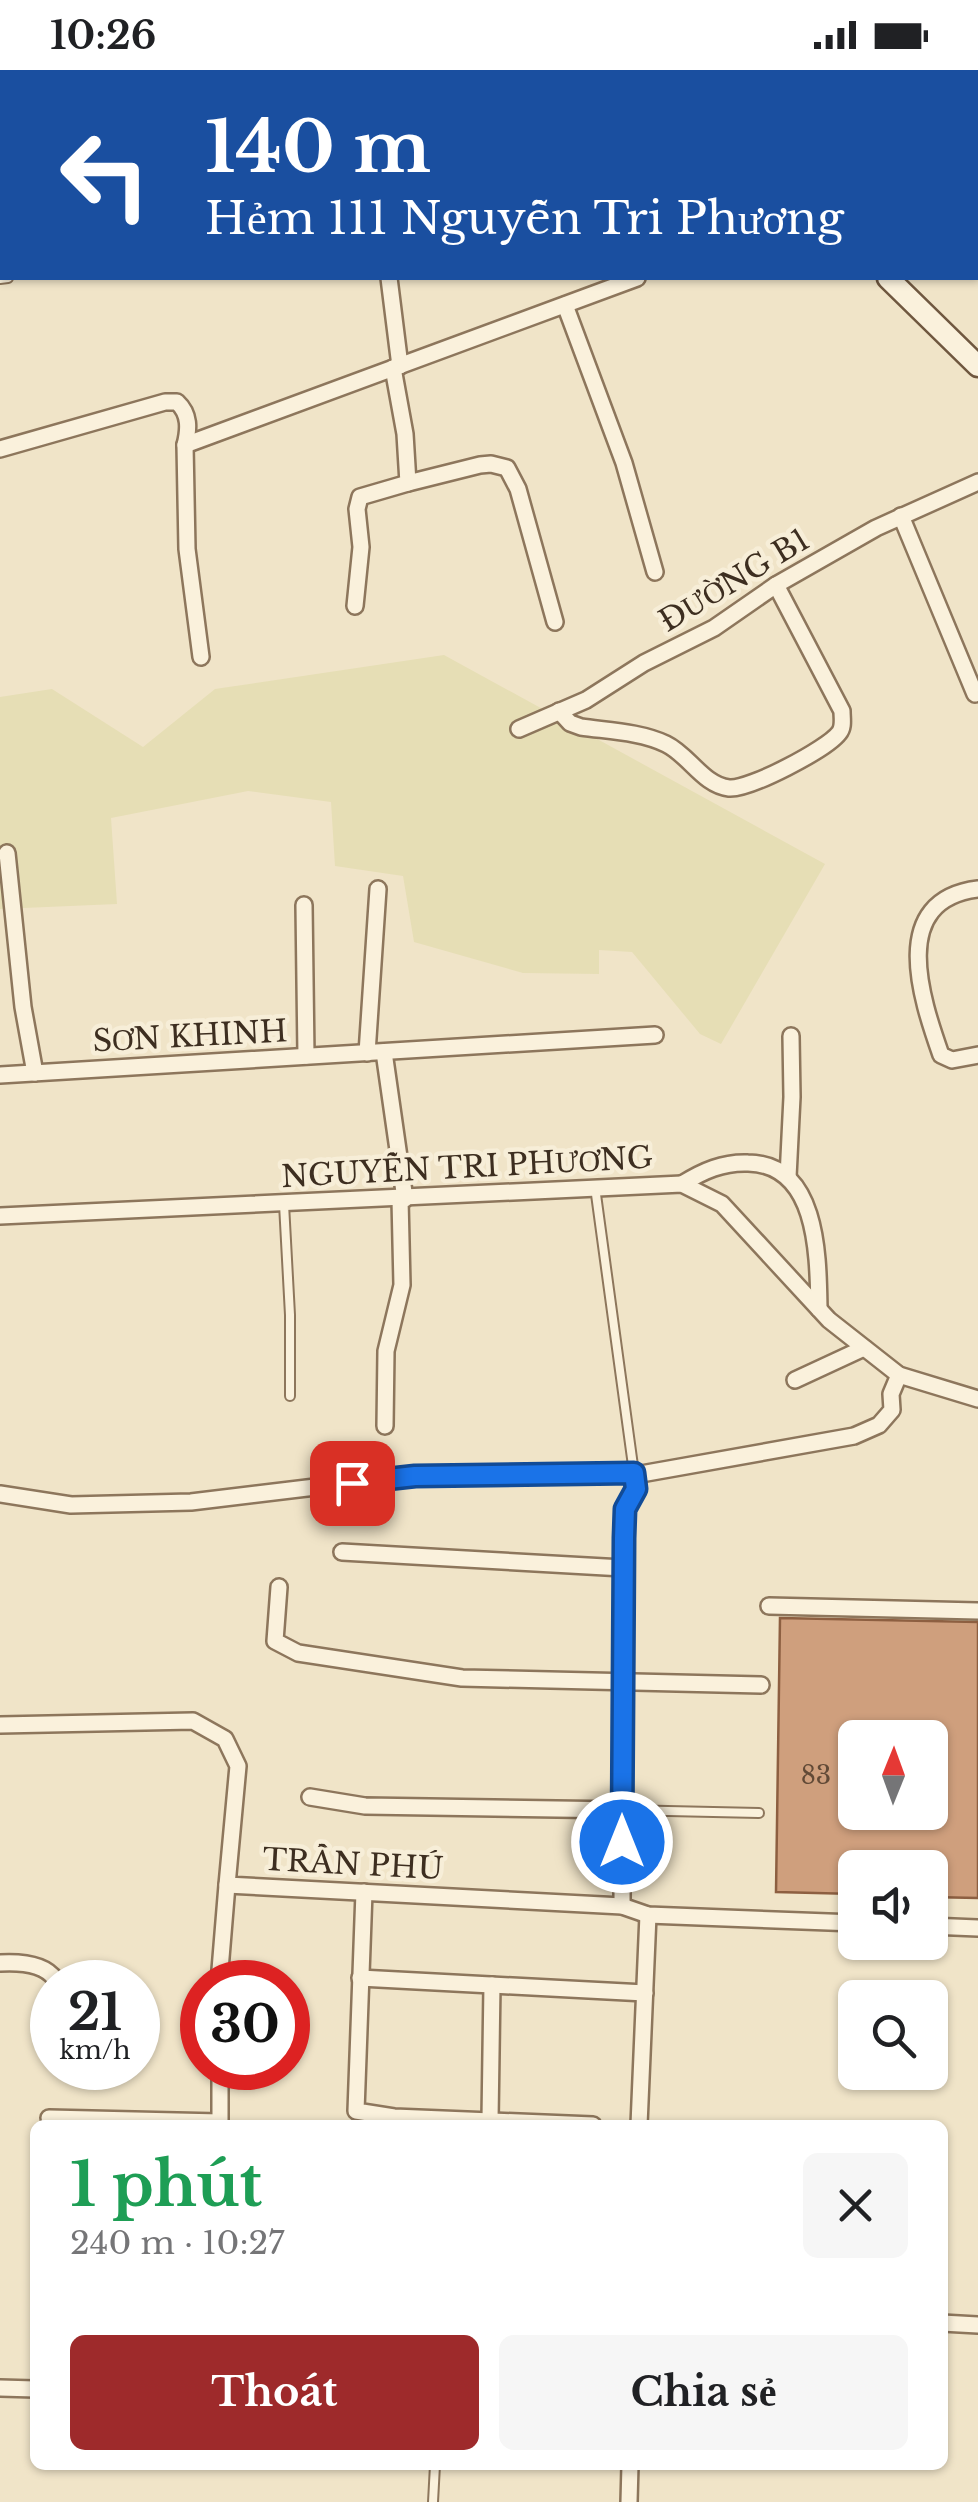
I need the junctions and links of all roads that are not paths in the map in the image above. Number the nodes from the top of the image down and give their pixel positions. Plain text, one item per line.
1 (390, 280) edge
2 (632, 280) edge
3 (890, 280) edge
4 (565, 305) junction
5 (978, 366) edge
6 (396, 367) junction
7 (186, 445) junction
8 (0, 448) edge
9 (978, 482) edge
10 (408, 483) junction
11 (901, 516) junction
12 (655, 572) dead end
13 (776, 586) junction
14 (355, 606) dead end
15 (555, 622) dead end
16 (200, 658) dead end
17 (975, 694) dead end
18 (559, 712) junction
19 (519, 729) dead end
20 (7, 853) dead end
21 (378, 889) dead end
22 (978, 889) edge
23 (304, 905) dead end
24 (656, 1036) dead end
25 (791, 1036) dead end
26 (375, 1052) junction
27 (978, 1055) edge
28 (306, 1056) junction
29 (1, 1070) edge
30 (35, 1072) junction
31 (788, 1177) junction
32 (682, 1184) junction
33 (595, 1187) junction
34 (402, 1199) junction
35 (284, 1204) junction
36 (0, 1216) edge
37 (819, 1309) junction
38 (864, 1348) junction
39 (899, 1375) junction
40 (795, 1380) dead end
41 (290, 1396) dead end
42 (978, 1400) edge
43 (385, 1426) dead end
44 (634, 1473) junction
45 (0, 1494) edge
46 (342, 1552) dead end
47 (623, 1568) junction
48 (279, 1586) dead end
49 (769, 1606) dead end
50 (978, 1611) edge
51 (623, 1683) junction
52 (760, 1685) dead end
53 (0, 1726) edge
54 (310, 1797) dead end
55 (622, 1810) junction
56 (759, 1813) dead end
57 (226, 1885) junction
58 (364, 1892) junction
59 (622, 1906) junction
60 (648, 1915) junction
61 (838, 1922) edge
62 (948, 1927) edge
63 (978, 1928) edge
64 (221, 1960) edge
65 (0, 1962) edge
66 (30, 1966) edge
67 (360, 1978) junction
68 (492, 1985) junction
69 (645, 1993) junction
70 (220, 2090) edge
71 (49, 2118) dead end
72 (106, 2120) edge
73 (220, 2120) edge
74 (490, 2120) joint
75 (639, 2120) edge
76 (948, 2323) edge
77 (978, 2325) edge
78 (0, 2388) edge
79 (30, 2389) edge
80 (435, 2470) edge
81 (630, 2470) edge
82 (434, 2502) edge
83 (629, 2502) edge

1 - 6 street
2 - 4 street
3 - 5 street
4 - 6 street
4 - 12 street
6 - 7 street
6 - 10 street
7 - 8 street
7 - 16 street
9 - 11 street, ĐƯỜNG B1
10 - 14 street
10 - 15 street
11 - 13 street, ĐƯỜNG B1
11 - 17 street
13 - 18 street, ĐƯỜNG B1
13 - 18 street
18 - 19 street, ĐƯỜNG B1
20 - 30 street
21 - 26 street
22 - 27 street
23 - 28 street
24 - 26 street, SƠN KHINH
25 - 31 street
26 - 28 street, SƠN KHINH
26 - 34 street
28 - 30 street, SƠN KHINH
29 - 30 street, SƠN KHINH
31 - 32 street
31 - 37 street
32 - 33 street, NGUYỄN TRI PHƯƠNG
32 - 37 street, NGUYỄN TRI PHƯƠNG
33 - 34 street, NGUYỄN TRI PHƯƠNG
33 - 44 lane
34 - 35 street, NGUYỄN TRI PHƯƠNG
34 - 43 street
35 - 36 street, NGUYỄN TRI PHƯƠNG
35 - 41 lane
37 - 38 street, NGUYỄN TRI PHƯƠNG
38 - 39 street, NGUYỄN TRI PHƯƠNG
38 - 40 street
39 - 42 street, NGUYỄN TRI PHƯƠNG
39 - 44 street
44 - 45 street
44 - 47 street
46 - 47 street
47 - 51 street
48 - 51 street
49 - 50 street
51 - 52 street
51 - 55 street
53 - 57 street, TRẦN PHÚ
54 - 55 street
55 - 56 lane
55 - 59 street
57 - 58 street, TRẦN PHÚ
57 - 64 street
58 - 59 street, TRẦN PHÚ
58 - 67 street
59 - 60 street, TRẦN PHÚ
60 - 61 street, TRẦN PHÚ
60 - 69 street
62 - 63 street
65 - 66 street
67 - 68 street
67 - 74 street
68 - 69 street
68 - 74 street
69 - 75 street
70 - 73 street
71 - 72 street
76 - 77 street
78 - 79 street
80 - 82 lane
81 - 83 street

